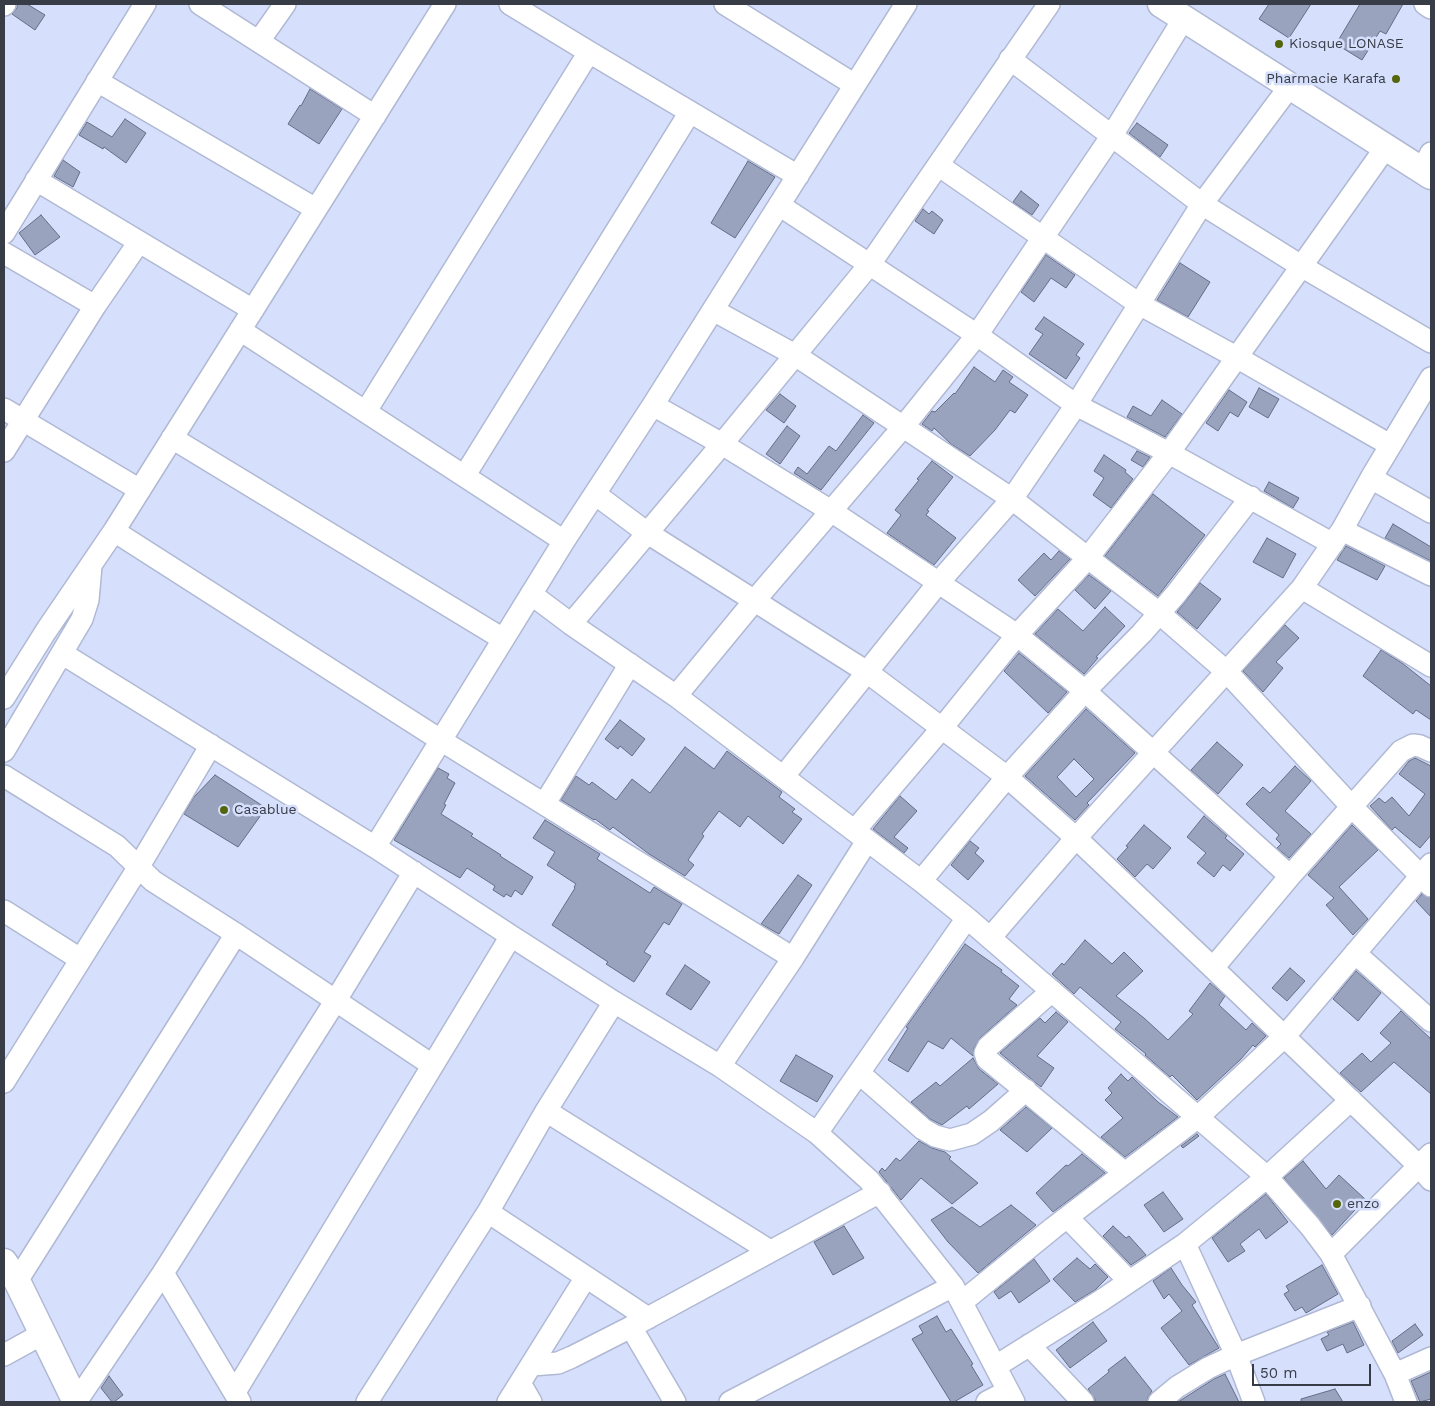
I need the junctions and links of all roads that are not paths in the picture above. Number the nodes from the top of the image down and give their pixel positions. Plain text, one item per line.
1 (145, 4) edge
2 (200, 4) edge
3 (285, 4) edge
4 (445, 4) edge
5 (510, 4) edge
6 (725, 4) edge
7 (906, 4) edge
8 (1049, 4) edge
9 (1161, 4) edge
10 (1425, 4) edge
11 (1431, 8) edge
12 (1184, 18) junction
13 (259, 42) junction
14 (589, 52) junction
15 (1010, 59) junction
16 (97, 81) junction
17 (855, 85) junction
18 (1290, 86) junction
19 (690, 112) junction
20 (374, 116) junction
21 (1111, 137) junction
22 (1386, 146) junction
23 (938, 165) junction
24 (1428, 166) edge
25 (798, 176) junction
26 (36, 180) junction
27 (1202, 204) junction
28 (779, 205) junction
29 (316, 209) junction
30 (4, 233) edge
31 (1044, 236) junction
32 (139, 242) junction
33 (4, 253) edge
34 (870, 264) junction
35 (1301, 266) junction
36 (1139, 304) junction
37 (95, 306) junction
38 (253, 310) junction
39 (713, 310) junction
40 (240, 330) junction
41 (977, 335) junction
42 (1431, 342) edge
43 (794, 356) junction
44 (1238, 358) junction
45 (1431, 378) edge
46 (653, 405) junction
47 (1076, 405) junction
48 (4, 409) edge
49 (366, 411) junction
50 (22, 421) junction
51 (903, 426) junction
52 (172, 438) junction
53 (722, 444) junction
54 (1390, 445) junction
55 (4, 451) edge
56 (1169, 453) junction
57 (465, 475) junction
58 (1370, 478) junction
59 (140, 490) junction
60 (595, 494) junction
61 (1251, 497) junction
62 (1012, 499) junction
63 (831, 511) junction
64 (1431, 512) edge
65 (114, 531) junction
66 (646, 532) junction
67 (1338, 537) junction
68 (564, 541) junction
69 (1087, 559) junction
70 (92, 563) junction
71 (1431, 575) edge
72 (939, 582) junction
73 (1302, 588) junction
74 (531, 594) junction
75 (755, 600) junction
76 (1159, 613) junction
77 (571, 624) junction
78 (1017, 635) junction
79 (503, 639) junction
80 (62, 654) junction
81 (630, 664) junction
82 (1431, 666) edge
83 (868, 672) junction
84 (1227, 672) junction
85 (1085, 690) junction
86 (5, 695) edge
87 (676, 696) junction
88 (30, 706) junction
89 (942, 728) junction
90 (442, 741) junction
91 (211, 745) junction
92 (4, 751) edge
93 (1431, 751) edge
94 (1155, 753) junction
95 (4, 776) edge
96 (783, 777) junction
97 (1007, 777) junction
98 (545, 803) junction
99 (1352, 807) junction
100 (861, 836) junction
101 (1076, 838) junction
102 (375, 847) junction
103 (138, 868) junction
104 (414, 872) junction
105 (1290, 876) junction
106 (1428, 876) edge
107 (921, 880) junction
108 (4, 911) edge
109 (967, 918) junction
110 (236, 934) junction
111 (511, 936) junction
112 (990, 938) junction
113 (1355, 953) junction
114 (793, 958) junction
115 (80, 959) junction
116 (1213, 968) junction
117 (1052, 991) junction
118 (336, 1000) junction
119 (614, 1002) junction
120 (1430, 1017) edge
121 (1284, 1037) junction
122 (432, 1066) junction
123 (720, 1066) junction
124 (859, 1073) junction
125 (4, 1082) edge
126 (1026, 1090) junction
127 (1351, 1100) junction
128 (546, 1111) junction
129 (1197, 1118) junction
130 (817, 1133) junction
131 (1427, 1166) edge
132 (1125, 1173) junction
133 (1267, 1177) junction
134 (880, 1192) junction
135 (488, 1212) junction
136 (1068, 1218) junction
137 (1185, 1244) junction
138 (770, 1251) junction
139 (1331, 1254) junction
140 (10, 1271) edge
141 (164, 1273) junction
142 (586, 1277) junction
143 (1129, 1281) junction
144 (957, 1294) junction
145 (1360, 1306) junction
146 (640, 1322) junction
147 (44, 1333) junction
148 (1029, 1345) junction
149 (1236, 1354) junction
150 (4, 1355) edge
151 (1431, 1358) edge
152 (532, 1366) junction
153 (996, 1366) junction
154 (1395, 1374) junction
155 (520, 1383) junction
156 (238, 1397) edge
157 (1011, 1397) edge
158 (76, 1402) edge
159 (367, 1402) edge
160 (508, 1402) edge
161 (531, 1402) edge
162 (674, 1402) edge
163 (730, 1402) edge
164 (987, 1402) edge
165 (1083, 1402) edge
166 (1159, 1402) edge
167 (1254, 1402) edge
168 (1406, 1402) edge

1 - 16 street
2 - 13 street
3 - 13 street
4 - 20 street
5 - 14 street
6 - 17 street
7 - 17 street
8 - 15 street
9 - 12 main road
10 - 11 street
12 - 18 main road
12 - 21 street
13 - 20 street
14 - 19 street
14 - 49 street
15 - 21 street
15 - 23 street
16 - 26 street
16 - 29 street
17 - 25 street
18 - 22 main road
18 - 27 street
19 - 25 street
19 - 57 street
20 - 29 street
21 - 27 street
21 - 31 street
22 - 24 main road
22 - 35 street
23 - 31 street
23 - 34 street
25 - 28 street
26 - 30 street
26 - 32 street
27 - 35 street
27 - 36 street
28 - 34 street
28 - 39 street
29 - 38 street
31 - 36 street
31 - 41 street
32 - 37 street
32 - 38 street
33 - 37 street
34 - 41 street
34 - 43 street
35 - 42 street
35 - 44 street
36 - 44 street
36 - 47 street
37 - 50 street
38 - 40 street
39 - 43 street
39 - 46 street
40 - 49 street
40 - 52 street
41 - 47 street
41 - 51 street
43 - 51 street
43 - 53 street
44 - 54 street
44 - 56 street
45 - 54 street
46 - 53 street
46 - 60 street
47 - 56 street
47 - 62 street
48 - 50 street
49 - 57 street
50 - 55 street
50 - 59 street
51 - 62 street
51 - 63 street
52 - 59 street
52 - 79 street
53 - 63 street
53 - 66 street
54 - 58 street
56 - 61 street
56 - 69 street
57 - 68 street
58 - 64 street
58 - 67 street
59 - 65 street
60 - 66 street
60 - 68 street
61 - 67 street
61 - 76 street
62 - 69 street
62 - 72 street
63 - 72 street
63 - 75 street
65 - 70 street
65 - 90 street
66 - 75 street
66 - 77 street
67 - 71 street
67 - 73 street
68 - 74 street
69 - 76 street
69 - 78 street
70 - 80 street
70 - 86 street
72 - 78 street
72 - 83 street
73 - 82 street
73 - 84 street
74 - 77 street
74 - 79 street
75 - 83 street
75 - 87 street
76 - 84 street
76 - 85 street
77 - 81 street
78 - 85 street
78 - 89 street
79 - 90 street
80 - 88 street
80 - 91 street
81 - 87 street
81 - 98 street
83 - 89 street
83 - 96 street
84 - 94 street
84 - 99 street
85 - 94 street
85 - 97 street
86 - 88 street
87 - 96 street
88 - 92 street
89 - 97 street
89 - 100 street
90 - 98 street
90 - 102 street
91 - 102 street
91 - 103 street
93 - 99 street
94 - 101 street
94 - 105 street
95 - 103 street
96 - 100 street
97 - 101 street
97 - 107 street
98 - 114 street
99 - 105 street
99 - 106 street
100 - 107 street
100 - 114 street
101 - 112 street
101 - 116 street
102 - 104 street
103 - 110 street
103 - 115 street
104 - 111 street
104 - 118 street
105 - 116 street
106 - 113 street
107 - 109 street
108 - 115 street
109 - 112 street
109 - 124 street
110 - 118 street
110 - 140 street
111 - 119 street
111 - 122 street
112 - 117 street
113 - 120 street
113 - 121 street
114 - 123 street
115 - 125 street
116 - 121 street
117 - 126 street
117 - 129 street
118 - 122 street
118 - 141 street
119 - 123 street
119 - 128 street
121 - 127 street
121 - 129 street
122 - 156 street
123 - 130 street
124 - 126 street
124 - 130 street
126 - 132 street
127 - 131 street
127 - 133 street
128 - 135 street
128 - 138 street
129 - 132 street
129 - 133 street
130 - 134 street
131 - 139 street
132 - 136 street
133 - 137 street
133 - 139 street
134 - 138 street
134 - 144 street
135 - 142 street
135 - 159 street
136 - 143 street
136 - 144 street
137 - 143 street
137 - 149 street
138 - 146 street
139 - 145 street
140 - 147 main road
141 - 156 street
141 - 158 street
142 - 146 street
142 - 152 street
143 - 148 street
144 - 153 street
144 - 163 street
145 - 149 street
145 - 154 street
146 - 152 street
146 - 162 street
147 - 150 street
147 - 158 main road
148 - 153 street
148 - 165 street
149 - 166 street
149 - 167 street
151 - 154 street
152 - 155 street
153 - 157 street
154 - 168 street
155 - 160 street
155 - 161 street
157 - 164 street

